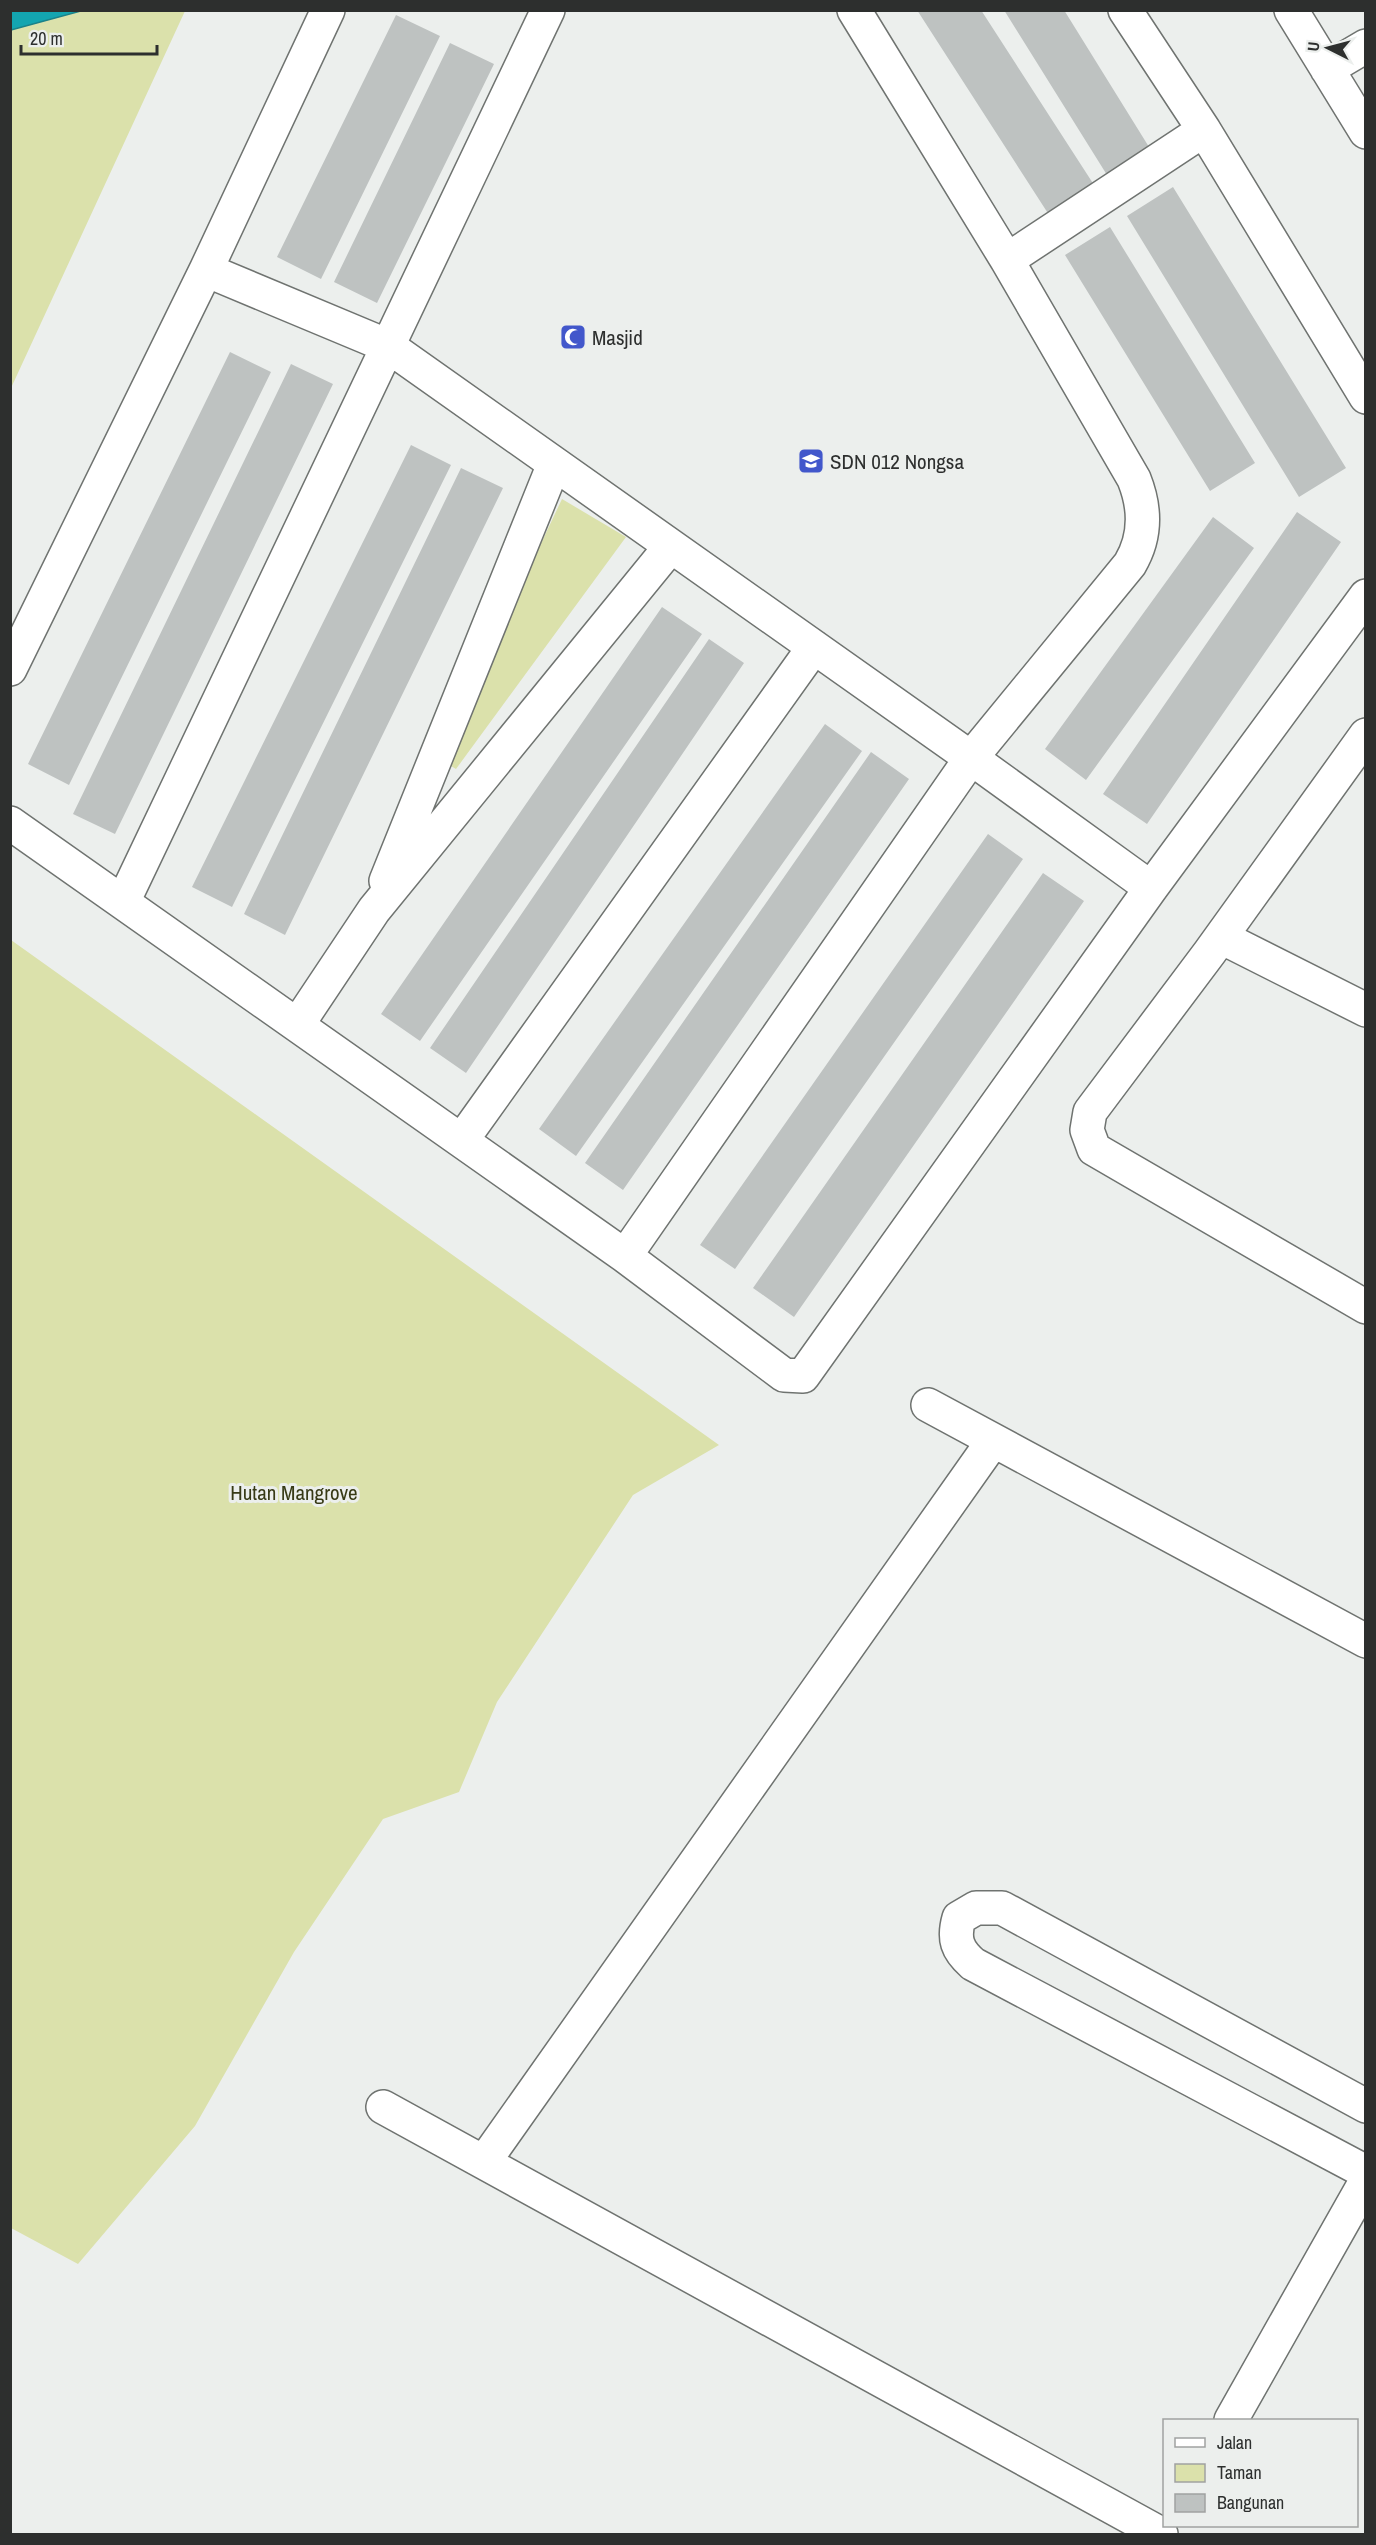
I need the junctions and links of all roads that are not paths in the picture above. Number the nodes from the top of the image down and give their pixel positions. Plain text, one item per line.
1 (328, 10) edge
2 (548, 10) edge
3 (854, 10) edge
4 (1125, 10) edge
5 (1290, 10) edge
6 (1365, 46) edge
7 (1327, 69) junction
8 (1204, 130) junction
9 (1365, 132) edge
10 (1007, 260) junction
11 (206, 270) junction
12 (388, 346) junction
13 (1365, 398) edge
14 (554, 464) junction
15 (671, 546) junction
16 (1365, 596) edge
17 (814, 647) junction
18 (10, 669) edge
19 (1365, 735) edge
20 (971, 758) junction
21 (10, 823) edge
22 (1151, 888) junction
23 (124, 900) junction
24 (374, 910) junction
25 (1221, 937) junction
26 (1365, 1010) edge
27 (298, 1024) junction
28 (462, 1140) junction
29 (625, 1256) junction
30 (1365, 1307) edge
31 (928, 1405) dead end
32 (993, 1441) junction
33 (1365, 1641) edge
34 (1365, 2106) edge
35 (383, 2107) dead end
36 (484, 2162) junction
37 (1365, 2172) edge
38 (1365, 2181) edge
39 (1232, 2419) edge
40 (1161, 2535) edge

1 - 11 street
2 - 12 street
3 - 10 street
4 - 8 street
5 - 7 street
6 - 7 street
7 - 9 street
8 - 10 street
8 - 13 street
10 - 20 street
11 - 12 street
11 - 18 street
12 - 14 street
12 - 23 street
14 - 15 street
14 - 24 street
15 - 17 street
15 - 24 street
16 - 22 street
17 - 20 street
17 - 28 street
19 - 25 street
20 - 22 street
20 - 29 street
21 - 23 street
22 - 29 street
23 - 27 street
24 - 27 street
25 - 26 street
25 - 30 street
27 - 28 street
28 - 29 street
31 - 32 street
32 - 33 street
32 - 36 street
34 - 37 street
35 - 36 street
36 - 40 street
38 - 39 street

